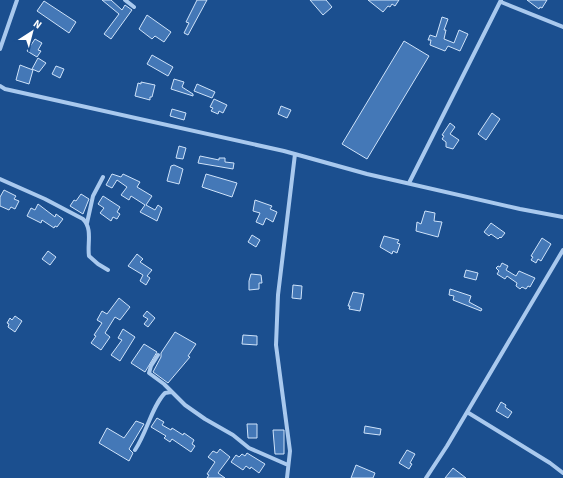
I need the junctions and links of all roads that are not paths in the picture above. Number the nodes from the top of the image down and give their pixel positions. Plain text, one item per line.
1 (17, 0) edge
2 (125, 0) edge
3 (501, 1) edge
4 (134, 7) dead end
5 (563, 27) edge
6 (0, 49) edge
7 (0, 86) edge
8 (295, 154) junction
9 (103, 177) dead end
10 (0, 179) edge
11 (409, 184) junction
12 (563, 217) edge
13 (87, 223) junction
14 (563, 250) edge
15 (108, 270) dead end
16 (158, 355) dead end
17 (171, 392) junction
18 (467, 412) junction
19 (135, 450) dead end
20 (288, 465) junction
21 (563, 473) edge
22 (287, 478) edge
23 (426, 478) edge

1 - 6 street
2 - 4 street
3 - 5 street
3 - 11 street
7 - 8 street
8 - 11 street
8 - 20 street
9 - 13 street
10 - 13 street
11 - 12 street
13 - 15 street
14 - 18 street
16 - 17 street
17 - 19 street
17 - 20 street
18 - 21 street
18 - 23 street
20 - 22 street

